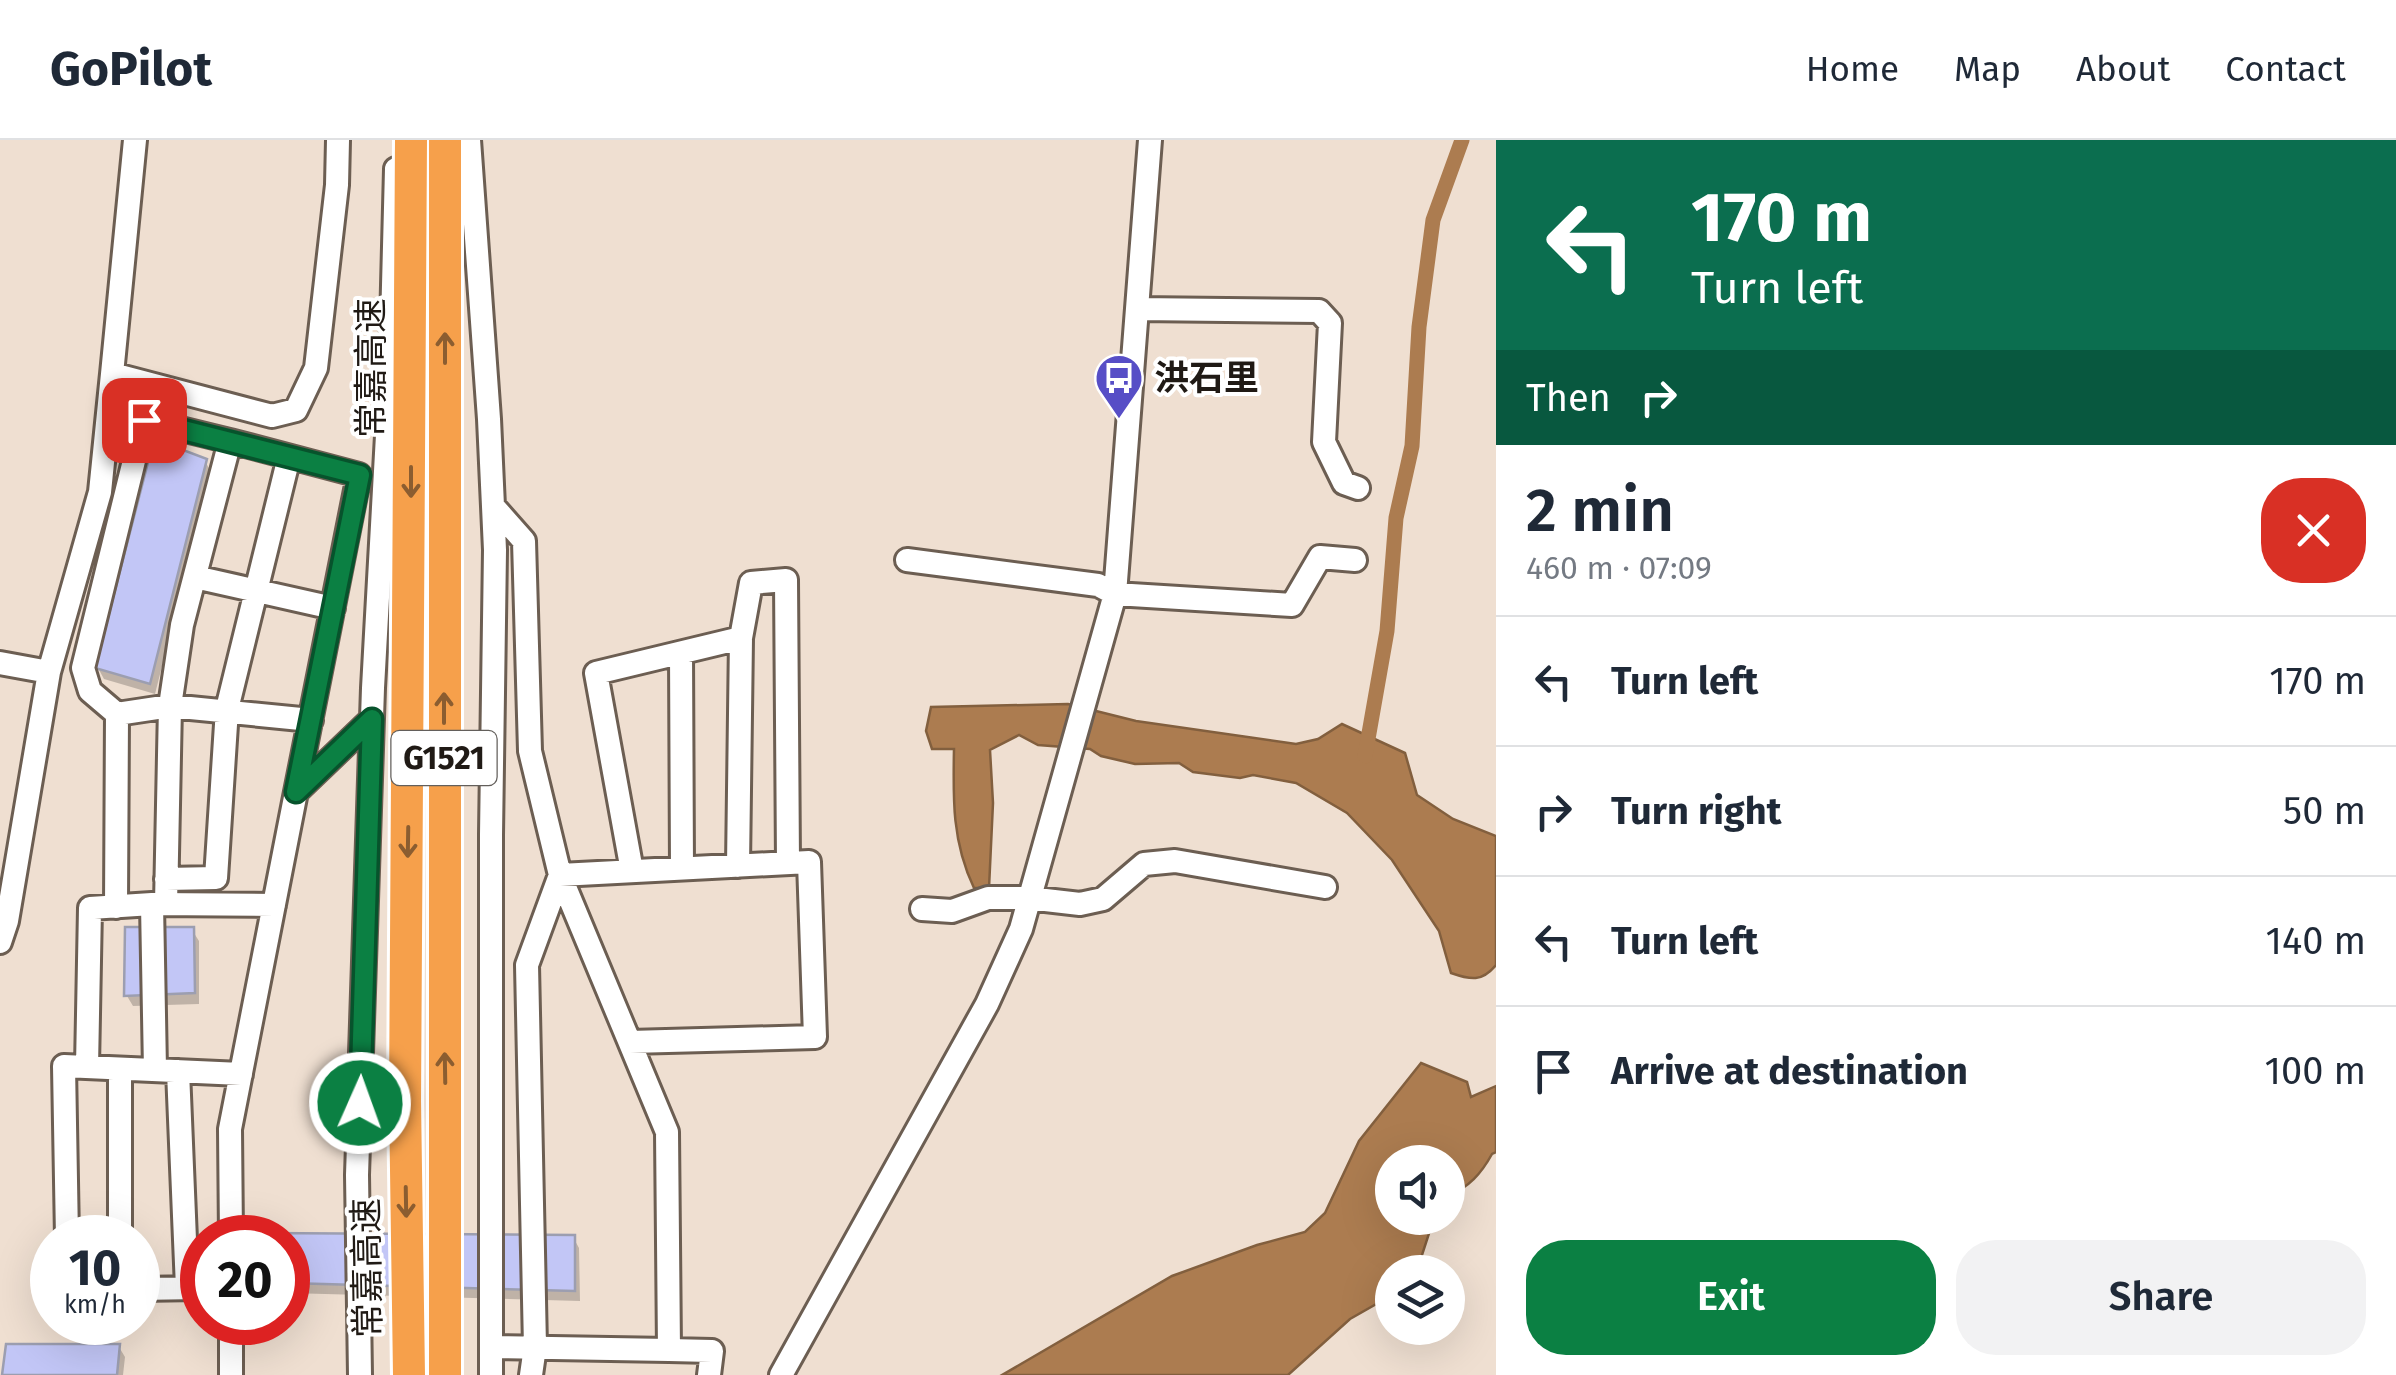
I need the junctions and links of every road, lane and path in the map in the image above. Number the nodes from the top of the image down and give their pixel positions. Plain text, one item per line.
1 (136, 140) edge
2 (338, 140) edge
3 (397, 140) edge
4 (410, 140) edge
5 (445, 140) edge
6 (469, 140) edge
7 (1150, 140) edge
8 (1137, 309) junction
9 (112, 374) junction
10 (230, 441) junction
11 (289, 457) junction
12 (1358, 488) dead end
13 (493, 506) junction
14 (906, 560) dead end
15 (1355, 560) dead end
16 (195, 577) junction
17 (1115, 594) junction
18 (333, 608) junction
19 (741, 638) junction
20 (681, 653) junction
21 (0, 663) edge
22 (49, 672) junction
23 (170, 706) junction
24 (226, 710) junction
25 (117, 714) junction
26 (372, 719) junction
27 (310, 720) junction
28 (296, 792) junction
29 (788, 863) junction
30 (738, 866) junction
31 (682, 868) junction
32 (632, 871) junction
33 (560, 875) junction
34 (166, 879) junction
35 (1324, 887) dead end
36 (1028, 898) junction
37 (159, 904) junction
38 (274, 904) junction
39 (116, 906) junction
40 (922, 909) dead end
41 (0, 942) edge
42 (630, 1042) junction
43 (87, 1067) junction
44 (120, 1068) junction
45 (166, 1071) junction
46 (241, 1074) junction
47 (67, 1215) edge
48 (120, 1215) edge
49 (185, 1215) edge
50 (230, 1215) edge
51 (231, 1345) edge
52 (491, 1347) junction
53 (535, 1348) junction
54 (669, 1350) junction
55 (231, 1375) edge
56 (360, 1375) edge
57 (408, 1375) edge
58 (445, 1375) edge
59 (491, 1375) edge
60 (531, 1375) edge
61 (709, 1375) edge
62 (781, 1375) edge

1 - 9 street
2 - 9 street
3 - 26 street
4 -> 57 highway, 常嘉高速 / G1521
58 -> 5 highway, G1521
6 - 13 street
7 - 8 street
8 - 12 street
8 - 17 street
9 - 22 street
10 - 11 street
10 - 16 street
10 - 25 street
11 - 18 street
11 - 24 street
13 - 33 street
13 - 52 street
14 - 17 street
15 - 17 street
16 - 18 street
16 - 23 street
17 - 36 street
18 - 27 street
19 - 20 street
19 - 29 street
19 - 30 street
20 - 31 street
20 - 32 street
21 - 22 street
22 - 41 street
23 - 24 street
23 - 25 street
23 - 34 street
24 - 27 street
24 - 34 street
25 - 39 street
26 - 28 street
26 - 56 street
27 - 28 street
28 - 38 street
29 - 30 street
29 - 42 street
30 - 31 street
31 - 32 street
32 - 33 street
33 - 42 street
33 - 53 street
34 - 37 street
35 - 36 street
36 - 40 street
36 - 62 street
37 - 38 street
37 - 39 street
37 - 45 street
38 - 46 street
39 - 43 street
42 - 54 street
43 - 44 street
43 - 47 street
44 - 45 street
44 - 48 street
45 - 46 street
45 - 49 street
46 - 50 street
51 - 55 street
52 - 53 street
52 - 59 street
53 - 54 street
53 - 60 street
54 - 61 street

